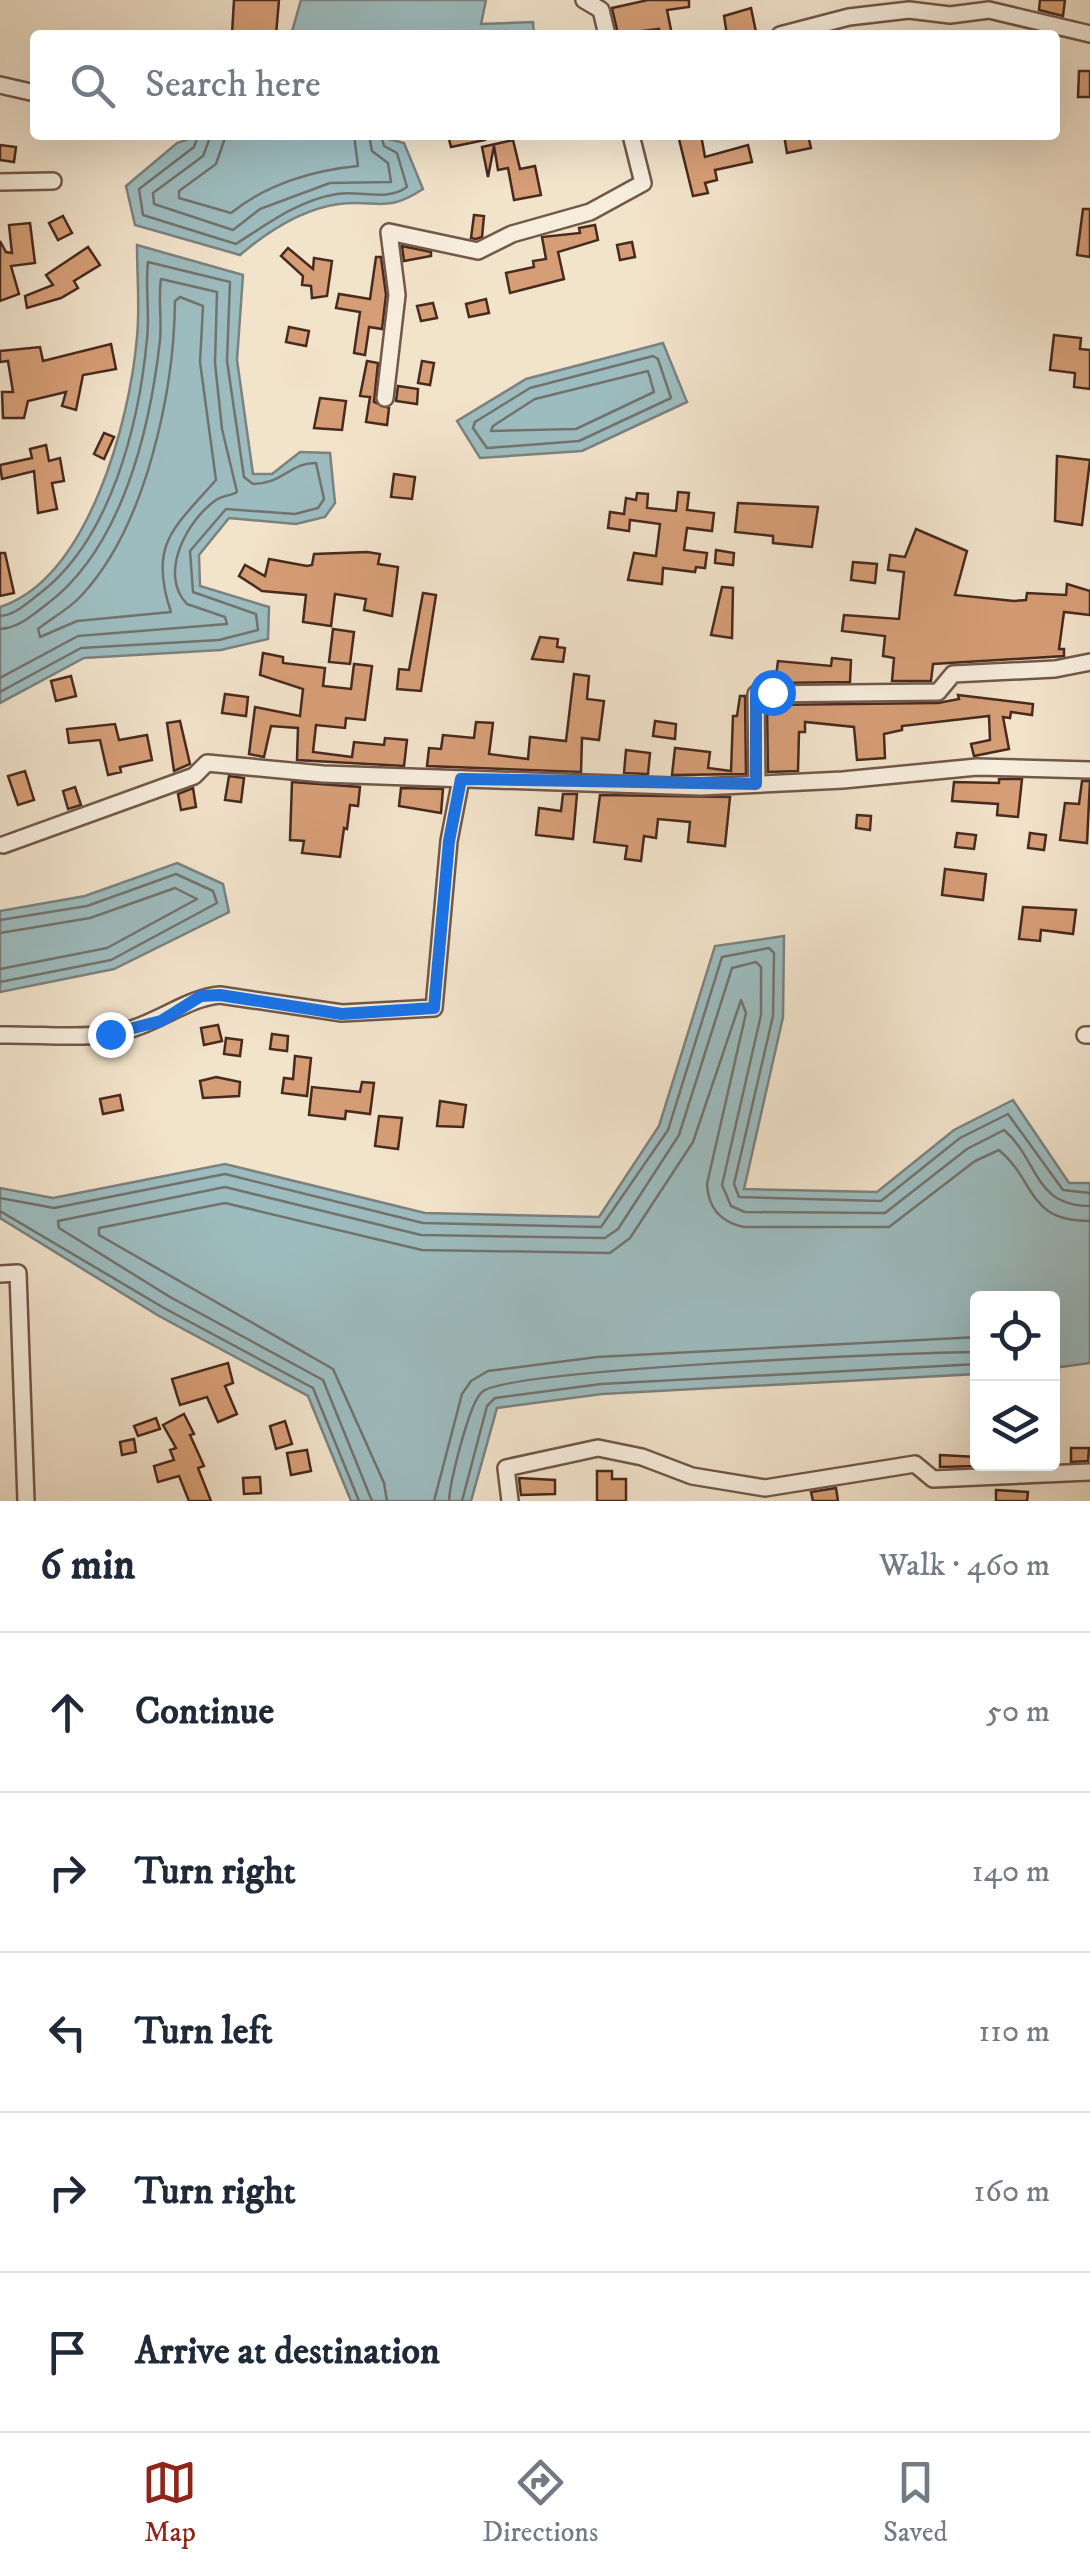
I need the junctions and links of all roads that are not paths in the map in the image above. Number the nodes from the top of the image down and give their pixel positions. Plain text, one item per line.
1 (584, 0) edge
2 (605, 30) edge
3 (799, 30) edge
4 (1090, 34) edge
5 (0, 84) edge
6 (30, 92) edge
7 (632, 140) edge
8 (53, 180) dead end
9 (0, 182) edge
10 (385, 398) dead end
11 (1090, 662) edge
12 (1090, 770) edge
13 (461, 779) junction
14 (756, 784) junction
15 (3, 845) dead end
16 (0, 1035) edge
17 (0, 1274) edge
18 (1090, 1472) edge
19 (26, 1501) edge
20 (510, 1501) edge

1 - 2 street
3 - 4 street
5 - 6 street
7 - 10 street
8 - 9 street
11 - 14 street
12 - 14 street
13 - 14 street
13 - 15 street
13 - 16 street
17 - 19 street
18 - 20 street

